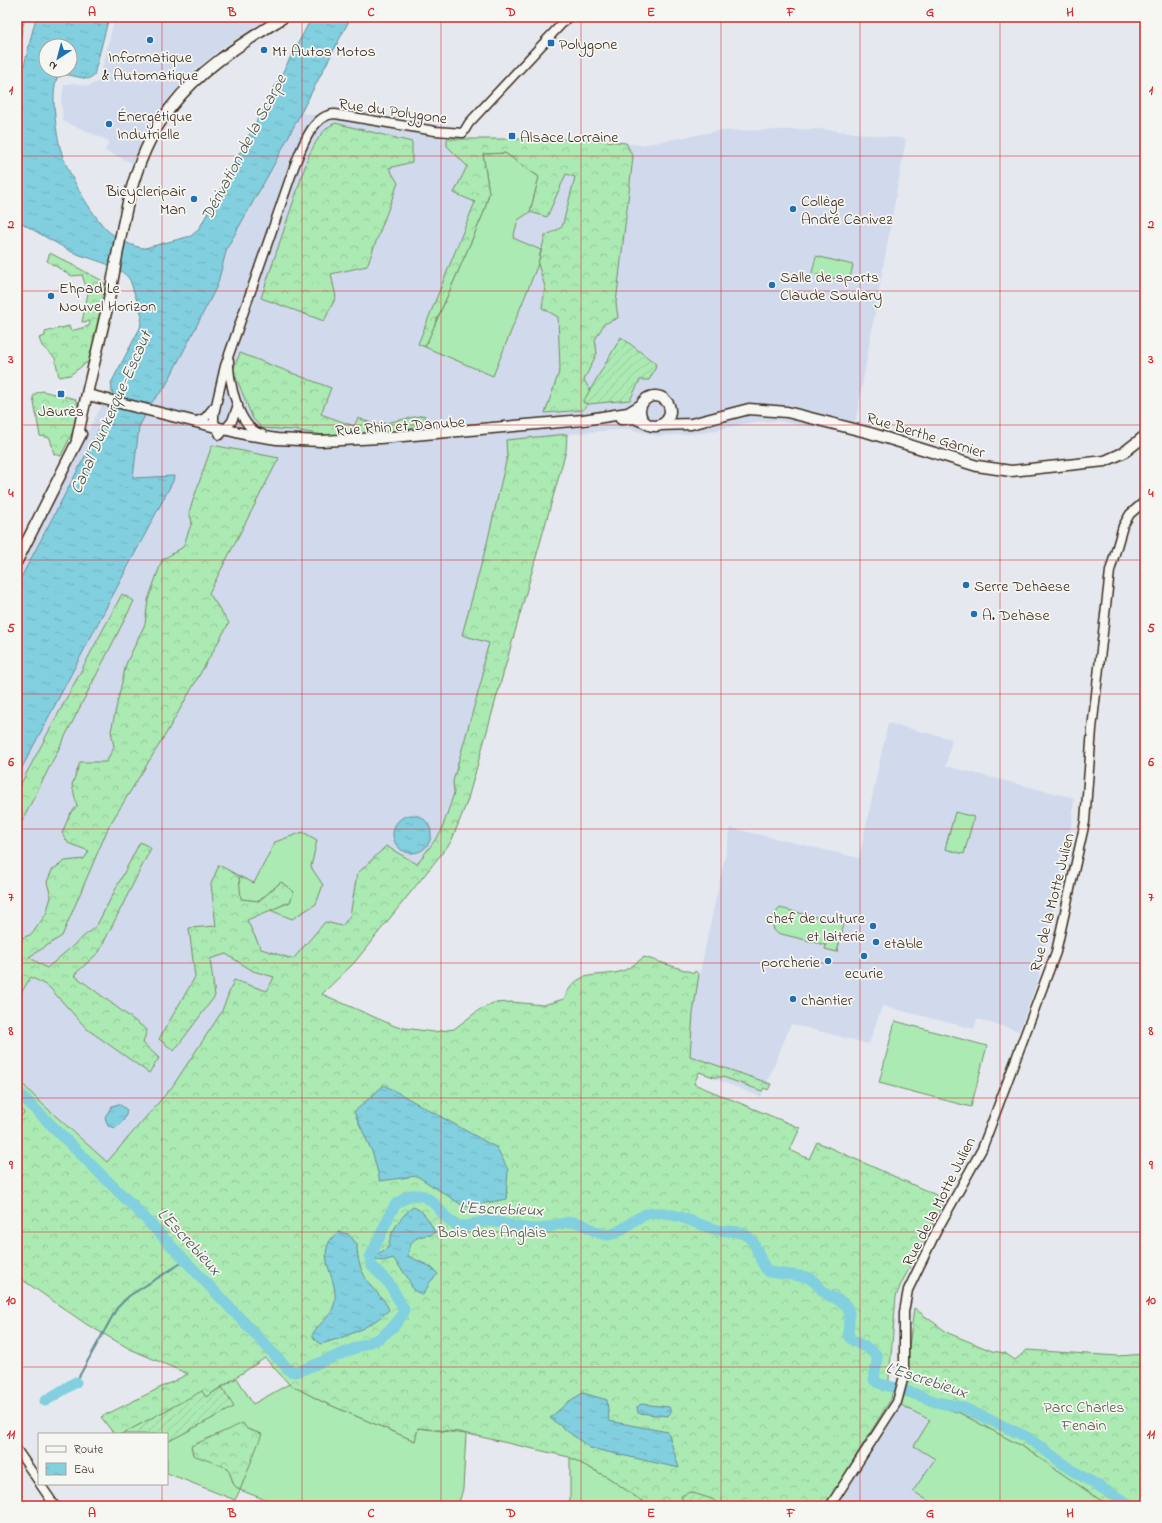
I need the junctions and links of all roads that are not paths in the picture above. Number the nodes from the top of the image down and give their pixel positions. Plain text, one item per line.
1 (284, 17) edge
2 (568, 17) edge
3 (230, 354) junction
4 (90, 396) junction
5 (238, 405) junction
6 (641, 405) junction
7 (215, 406) junction
8 (670, 412) junction
9 (154, 413) junction
10 (194, 422) junction
11 (698, 422) junction
12 (648, 424) junction
13 (659, 425) junction
14 (220, 431) junction
15 (1144, 437) edge
16 (293, 440) junction
17 (1145, 501) edge
18 (17, 561) edge
19 (17, 1450) edge
20 (38, 1480) edge
21 (41, 1485) edge
22 (55, 1506) edge
23 (830, 1506) edge

1 - 4 main road
2 - 3 street, Rue du Polygone
3 - 5 street, Rue du Polygone
3 - 7 street, Rue du Polygone
4 - 9 main road
4 - 18 main road
5 - 14 street
5 - 16 street, Rue du Polygone
6 - 8 main road
6 - 12 main road
6 - 16 main road, Rue Rhin et Danube
7 - 10 street
7 - 14 street, Rue du Polygone
8 - 11 main road, Rue Berthe Garnier
8 - 13 main road
9 - 10 main road, Rue Rhin et Danube
9 - 14 main road, Rue Rhin et Danube
10 - 14 main road, Rue Rhin et Danube
11 - 13 main road, Rue Berthe Garnier
11 - 15 main road, Rue Berthe Garnier
12 - 13 main road
12 - 14 main road, Rue Rhin et Danube
14 - 16 main road, Rue Rhin et Danube
17 - 23 street, Rue de la Motte Julien
19 - 20 street
21 - 22 street

